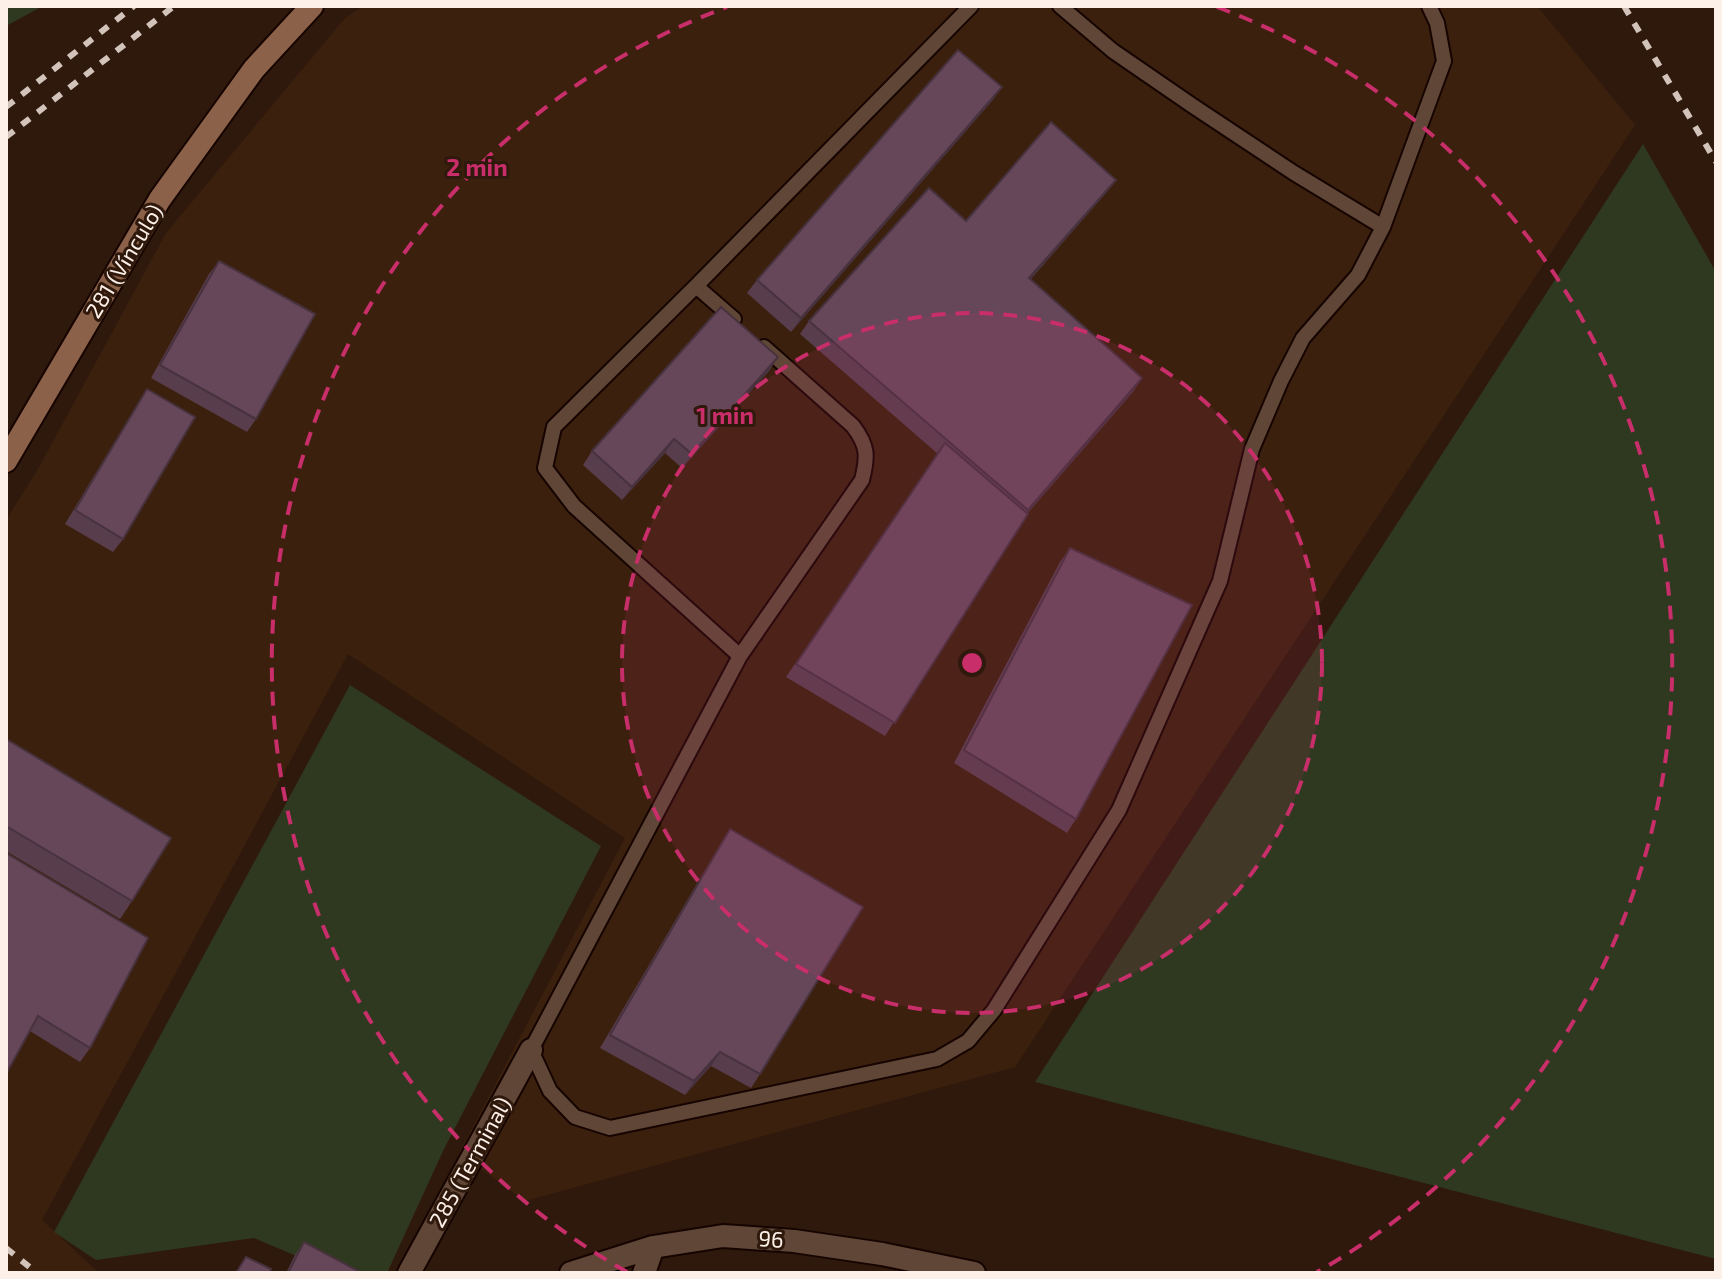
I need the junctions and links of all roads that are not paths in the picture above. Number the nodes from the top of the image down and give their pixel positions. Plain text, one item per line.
1 (312, 6) edge
2 (971, 6) edge
3 (1060, 6) edge
4 (1429, 6) edge
5 (1383, 227) junction
6 (696, 286) junction
7 (6, 461) edge
8 (740, 656) junction
9 (531, 1050) junction
10 (653, 1247) junction
11 (876, 1264) edge
12 (409, 1273) edge
13 (571, 1273) edge
14 (644, 1273) edge
15 (974, 1273) edge

1 - 7 main road, 281 (Vínculo)
2 - 6 lane
3 - 5 lane
4 - 5 lane
5 - 9 lane
6 - 8 lane
6 - 8 lane
8 - 9 lane
9 - 12 street, 285 (Terminal)
10 - 11 street, 96
10 - 13 street, 96
10 - 14 street
11 - 15 street, 96

